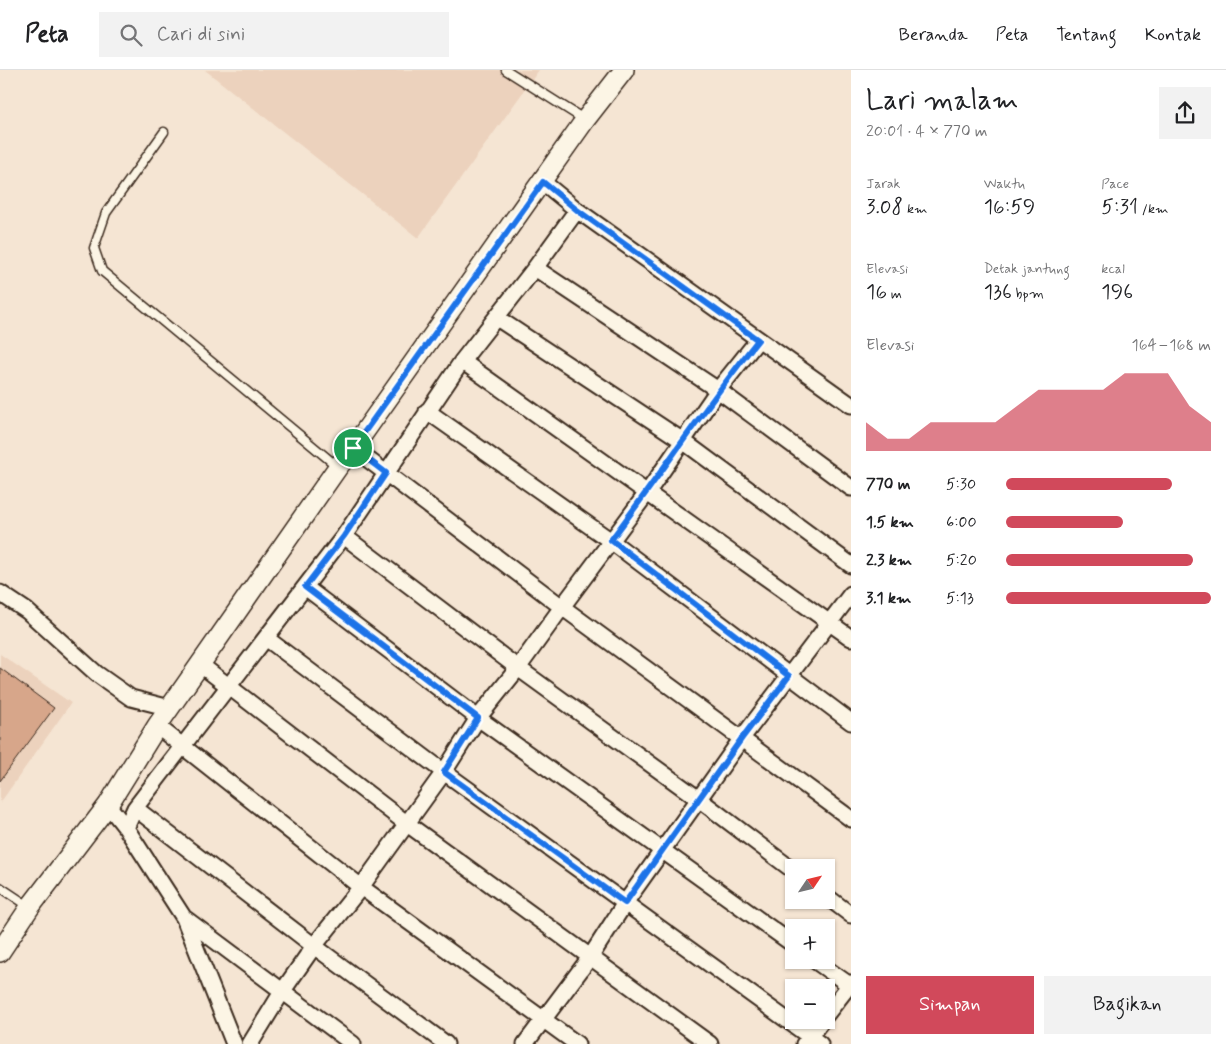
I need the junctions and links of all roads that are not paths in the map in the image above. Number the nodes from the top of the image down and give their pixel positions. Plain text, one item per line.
1 (506, 70) edge
2 (624, 70) edge
3 (585, 120) junction
4 (164, 132) dead end
5 (543, 182) junction
6 (577, 210) junction
7 (535, 268) junction
8 (497, 318) junction
9 (758, 340) junction
10 (462, 361) junction
11 (718, 390) junction
12 (851, 405) edge
13 (427, 411) junction
14 (683, 441) junction
15 (353, 448) junction
16 (338, 467) junction
17 (386, 473) junction
18 (851, 488) edge
19 (647, 493) junction
20 (344, 536) junction
21 (611, 540) junction
22 (851, 565) edge
23 (305, 587) junction
24 (0, 593) edge
25 (851, 594) edge
26 (562, 607) junction
27 (830, 622) junction
28 (266, 638) junction
29 (851, 638) edge
30 (201, 665) junction
31 (518, 668) junction
32 (789, 676) junction
33 (230, 686) junction
34 (170, 708) junction
35 (478, 718) junction
36 (851, 722) edge
37 (157, 726) junction
38 (742, 738) junction
39 (184, 746) junction
40 (444, 772) junction
41 (700, 800) junction
42 (108, 805) junction
43 (135, 808) junction
44 (851, 819) edge
45 (406, 823) junction
46 (126, 828) junction
47 (661, 852) junction
48 (785, 865) edge
49 (0, 887) edge
50 (361, 887) junction
51 (625, 903) junction
52 (835, 903) edge
53 (30, 907) junction
54 (851, 915) edge
55 (184, 918) junction
56 (785, 939) edge
57 (314, 946) junction
58 (0, 952) edge
59 (591, 956) junction
60 (827, 969) edge
61 (851, 985) edge
62 (282, 992) junction
63 (835, 1004) edge
64 (543, 1019) junction
65 (818, 1029) edge
66 (811, 1042) edge
67 (234, 1044) edge
68 (251, 1044) edge
69 (353, 1044) edge
70 (446, 1044) edge
71 (525, 1044) edge
72 (577, 1044) edge
73 (710, 1044) edge

1 - 3 lane
2 - 3 street
3 - 5 street
4 - 16 lane
5 - 6 street
5 - 15 street
6 - 7 street
6 - 9 street
7 - 8 street
7 - 11 street
8 - 10 street
8 - 14 street
9 - 11 street
9 - 12 street
10 - 13 street
10 - 19 street
11 - 14 street
11 - 18 street
13 - 17 street
13 - 21 street
14 - 19 street
14 - 22 street
15 - 16 street
15 - 17 street
16 - 30 street
17 - 20 street
17 - 26 street
19 - 21 street
19 - 27 street
20 - 23 street
20 - 31 street
21 - 26 street
21 - 32 street
23 - 28 street
23 - 35 street
24 - 34 street
25 - 27 street
26 - 31 street
26 - 38 street
27 - 29 street
27 - 32 street
28 - 33 street
28 - 40 street
30 - 33 street
30 - 34 street
31 - 35 street
31 - 41 street
32 - 36 street
32 - 38 street
33 - 39 street
33 - 45 street
34 - 37 street
35 - 40 street
35 - 47 street
37 - 39 street
37 - 42 street
38 - 41 street
38 - 44 street
39 - 43 street
39 - 50 street
40 - 45 street
40 - 51 street
41 - 47 street
41 - 48 street
42 - 46 street
42 - 53 street
43 - 46 street
43 - 57 street
45 - 50 street
45 - 59 street
46 - 55 street
47 - 51 street
47 - 56 street
49 - 53 lane
50 - 57 street
50 - 64 street
51 - 59 street
51 - 66 street
52 - 54 street
53 - 58 street
55 - 62 street
55 - 67 street
57 - 62 street
57 - 70 street
59 - 64 street
59 - 73 street
60 - 61 street
61 - 63 street
62 - 68 street
62 - 69 street
64 - 71 street
64 - 72 street
65 - 66 street

